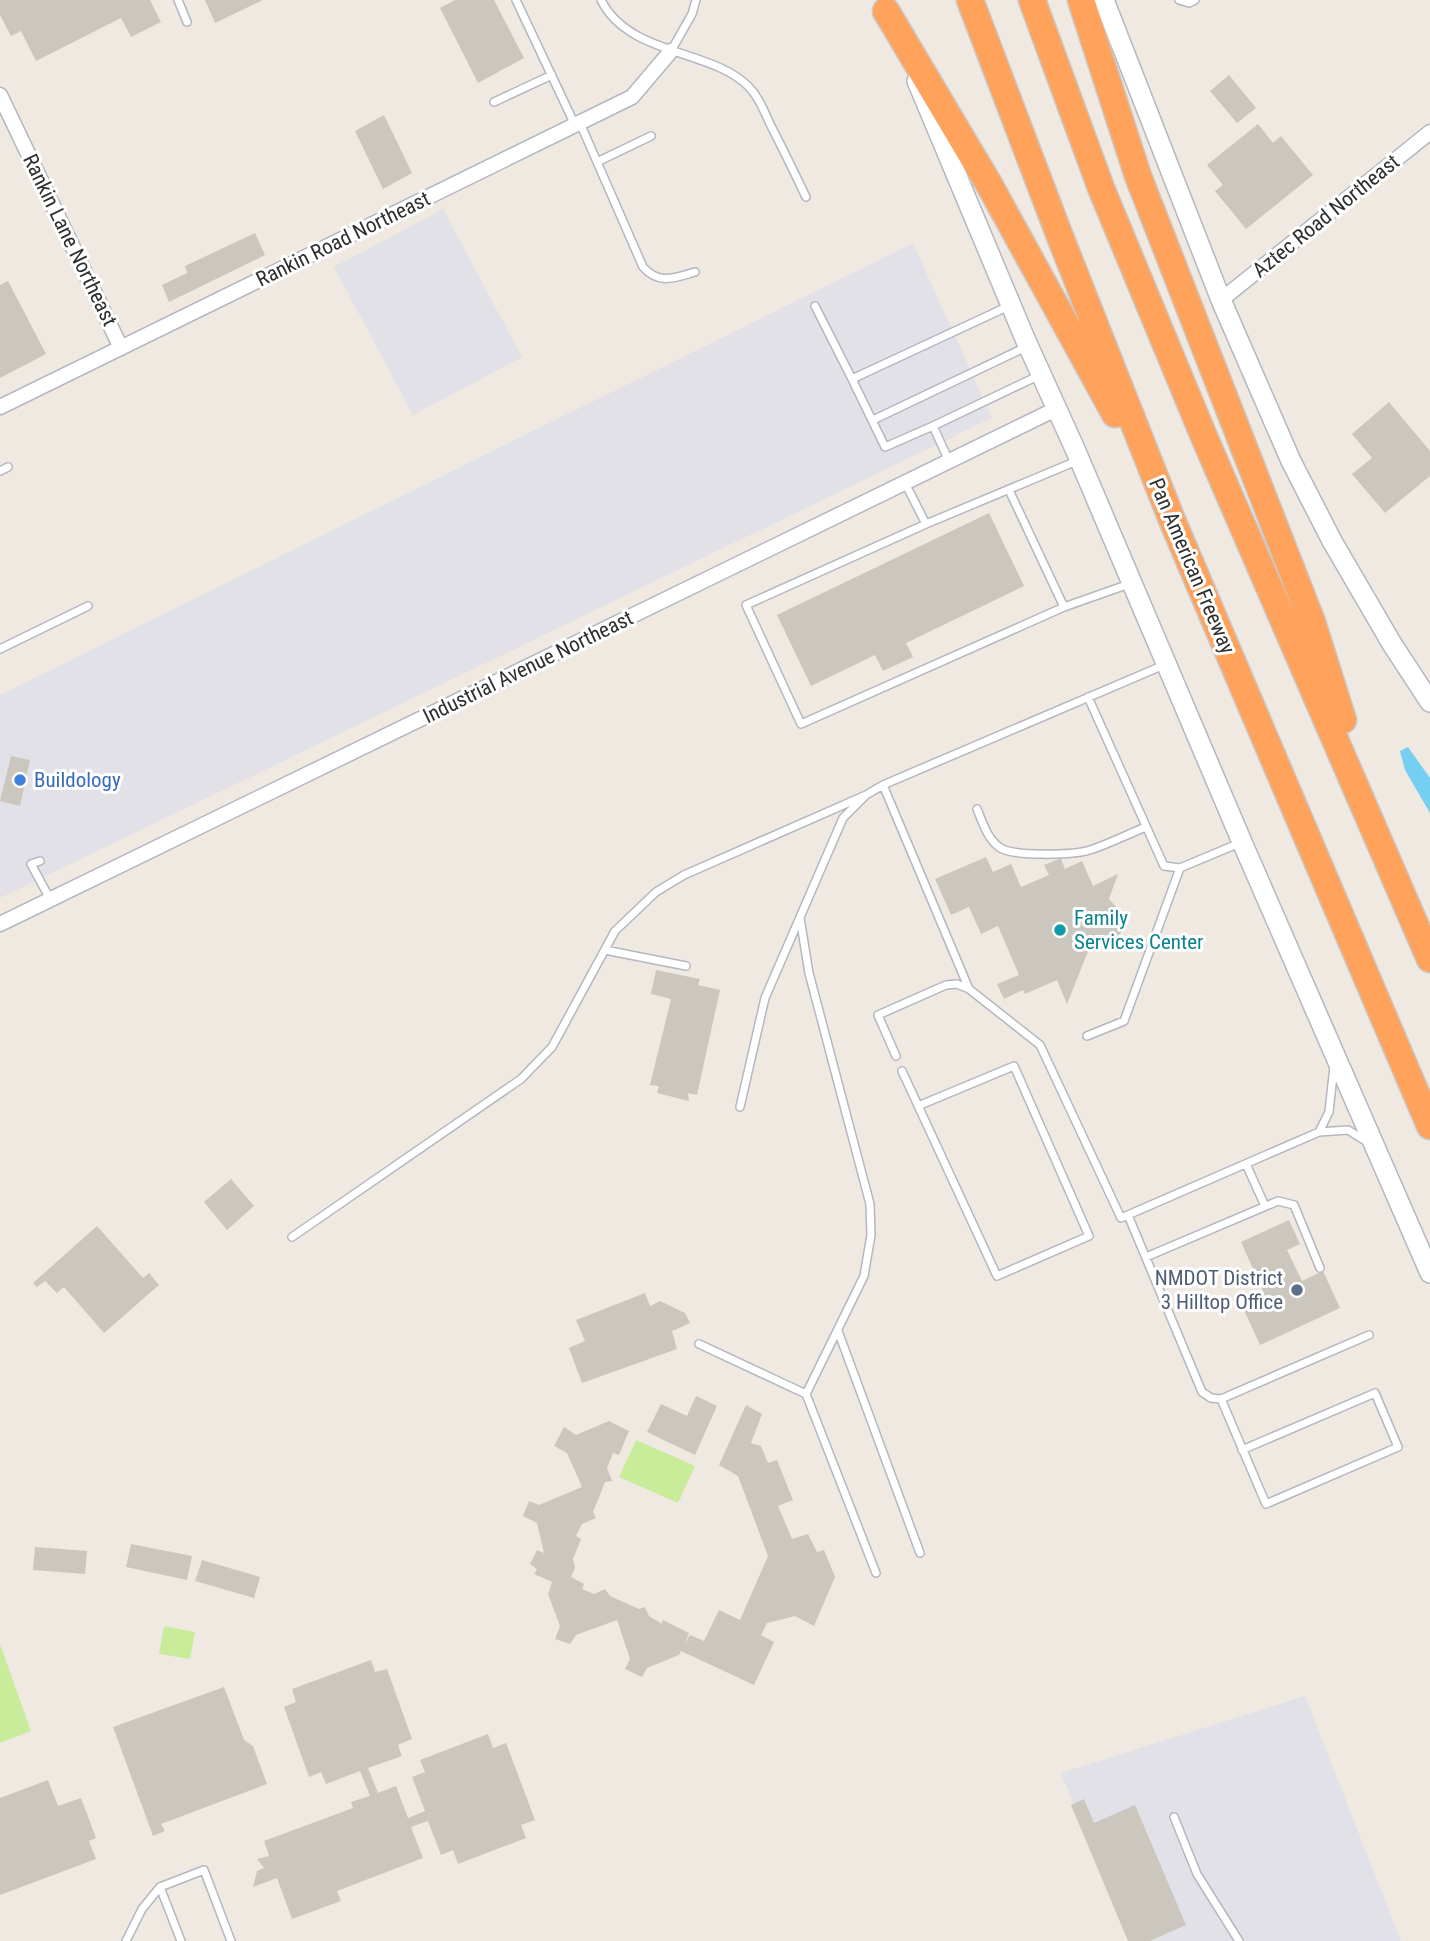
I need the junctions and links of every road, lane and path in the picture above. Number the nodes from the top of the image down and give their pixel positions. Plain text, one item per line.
1 (178, 0) edge
2 (516, 0) edge
3 (601, 0) edge
4 (696, 0) edge
5 (970, 0) edge
6 (1032, 0) edge
7 (1081, 0) edge
8 (1104, 0) edge
9 (1179, 0) edge
10 (1195, 0) edge
11 (884, 5) edge
12 (187, 22) dead end
13 (671, 51) junction
14 (552, 75) junction
15 (0, 95) edge
16 (494, 102) dead end
17 (577, 124) junction
18 (1430, 132) edge
19 (651, 136) dead end
20 (597, 162) junction
21 (806, 197) dead end
22 (695, 272) dead end
23 (1221, 300) junction
24 (1012, 305) junction
25 (815, 306) dead end
26 (1029, 346) junction
27 (121, 348) junction
28 (1041, 374) junction
29 (852, 379) junction
30 (0, 407) edge
31 (1056, 409) junction
32 (873, 420) junction
33 (933, 426) junction
34 (1079, 460) junction
35 (949, 461) junction
36 (8, 467) dead end
37 (0, 471) edge
38 (905, 483) junction
39 (1009, 490) junction
40 (1172, 520) junction
41 (926, 524) junction
42 (1133, 582) junction
43 (88, 606) dead end
44 (1064, 607) junction
45 (0, 649) edge
46 (1167, 663) junction
47 (1088, 697) junction
48 (1430, 702) edge
49 (883, 785) junction
50 (866, 795) junction
51 (977, 809) dead end
52 (1146, 827) junction
53 (1242, 842) junction
54 (1386, 855) junction
55 (40, 861) dead end
56 (1180, 868) junction
57 (50, 900) junction
58 (800, 917) junction
59 (0, 924) edge
60 (605, 950) junction
61 (1430, 959) edge
62 (686, 966) dead end
63 (969, 989) junction
64 (1087, 1036) dead end
65 (1335, 1052) junction
66 (895, 1056) dead end
67 (902, 1071) dead end
68 (918, 1106) junction
69 (740, 1107) dead end
70 (1430, 1126) edge
71 (1319, 1132) junction
72 (1376, 1147) junction
73 (1246, 1164) junction
74 (1265, 1206) junction
75 (1128, 1215) junction
76 (292, 1237) dead end
77 (1146, 1257) junction
78 (1320, 1268) dead end
79 (1430, 1273) edge
80 (838, 1331) junction
81 (1369, 1335) dead end
82 (699, 1344) dead end
83 (806, 1394) junction
84 (1221, 1399) junction
85 (1242, 1450) junction
86 (920, 1553) dead end
87 (876, 1573) dead end
88 (1174, 1817) dead end
89 (160, 1887) junction
90 (126, 1941) edge
91 (181, 1941) edge
92 (231, 1941) edge
93 (1239, 1941) edge

1 - 12 lane
2 - 14 lane
3 - 13 lane
4 - 13 lane
5 - 40 highway, Pan American Freeway
6 - 54 highway
7 - 54 highway
8 - 23 main road
9 - 10 lane
11 - 24 main road
11 - 40 highway
13 - 17 street, Rankin Road Northeast
13 - 21 lane
14 - 16 lane
14 - 17 lane
15 - 27 street, Rankin Lane Northeast
17 - 20 lane
17 - 27 street, Rankin Road Northeast
18 - 23 street, Aztec Road Northeast
19 - 20 lane
20 - 22 lane
23 - 48 main road
24 - 26 main road
24 - 29 lane
25 - 29 lane
26 - 28 main road
26 - 32 lane
27 - 30 street, Rankin Road Northeast
28 - 31 main road
28 - 33 lane
29 - 32 lane
31 - 34 main road
31 - 35 street, Industrial Avenue Northeast
32 - 33 lane
33 - 35 lane
34 - 39 lane
34 - 42 main road
35 - 38 street, Industrial Avenue Northeast
36 - 37 lane
38 - 41 lane
38 - 57 street, Industrial Avenue Northeast
39 - 41 lane
39 - 44 lane
40 - 70 highway, Pan American Freeway
41 - 44 lane
42 - 44 lane
42 - 46 main road
43 - 45 lane
46 - 47 lane
46 - 53 main road
47 - 49 lane
47 - 52 lane
49 - 50 lane
49 - 63 lane
50 - 58 lane
50 - 60 lane
51 - 52 lane
52 - 56 lane
53 - 56 lane
53 - 65 main road
54 - 61 highway
55 - 57 lane
56 - 64 lane
57 - 59 street, Industrial Avenue Northeast
58 - 69 lane
58 - 80 lane
60 - 62 lane
60 - 76 lane
63 - 66 lane
63 - 75 lane
65 - 71 lane
65 - 72 main road
67 - 68 lane
68 - 68 lane
71 - 72 lane
71 - 73 lane
72 - 79 main road
73 - 74 lane
73 - 75 lane
74 - 77 lane
74 - 78 lane
75 - 77 lane
77 - 84 lane
80 - 83 lane
80 - 86 lane
81 - 84 lane
82 - 83 lane
83 - 87 lane
84 - 85 lane
85 - 85 lane
88 - 93 lane
89 - 90 lane
89 - 91 lane
89 - 92 lane

